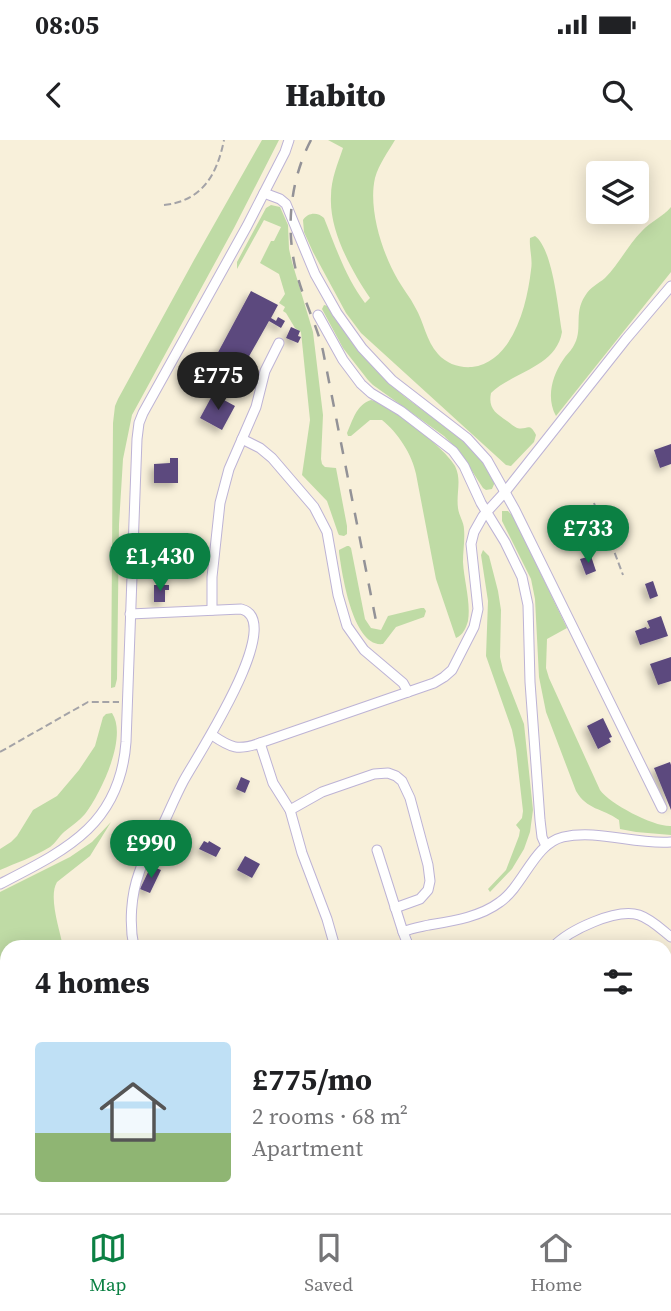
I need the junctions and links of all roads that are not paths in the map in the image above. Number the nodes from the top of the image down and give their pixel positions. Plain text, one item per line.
1 (289, 140) edge
2 (264, 193) junction
3 (671, 286) edge
4 (318, 315) dead end
5 (279, 344) dead end
6 (242, 439) junction
7 (505, 492) junction
8 (486, 512) junction
9 (212, 610) junction
10 (130, 614) junction
11 (408, 692) junction
12 (212, 735) junction
13 (260, 743) junction
14 (662, 808) dead end
15 (289, 810) junction
16 (671, 842) edge
17 (546, 846) junction
18 (377, 850) dead end
19 (0, 884) edge
20 (395, 908) junction
21 (403, 932) junction
22 (671, 937) edge
23 (133, 940) edge
24 (333, 940) edge
25 (406, 940) edge
26 (561, 940) edge

1 - 2 lane
2 - 7 lane
2 - 10 lane
3 - 7 lane
4 - 8 lane
5 - 6 lane
6 - 9 lane
6 - 11 lane
7 - 8 lane
7 - 14 lane
8 - 11 lane
8 - 17 lane
9 - 10 lane
9 - 12 lane
10 - 19 lane
11 - 13 lane
12 - 13 lane
12 - 23 lane
13 - 15 lane
15 - 20 lane
15 - 24 lane
16 - 17 lane
17 - 21 lane
18 - 20 lane
20 - 21 lane
21 - 25 lane
22 - 26 lane

